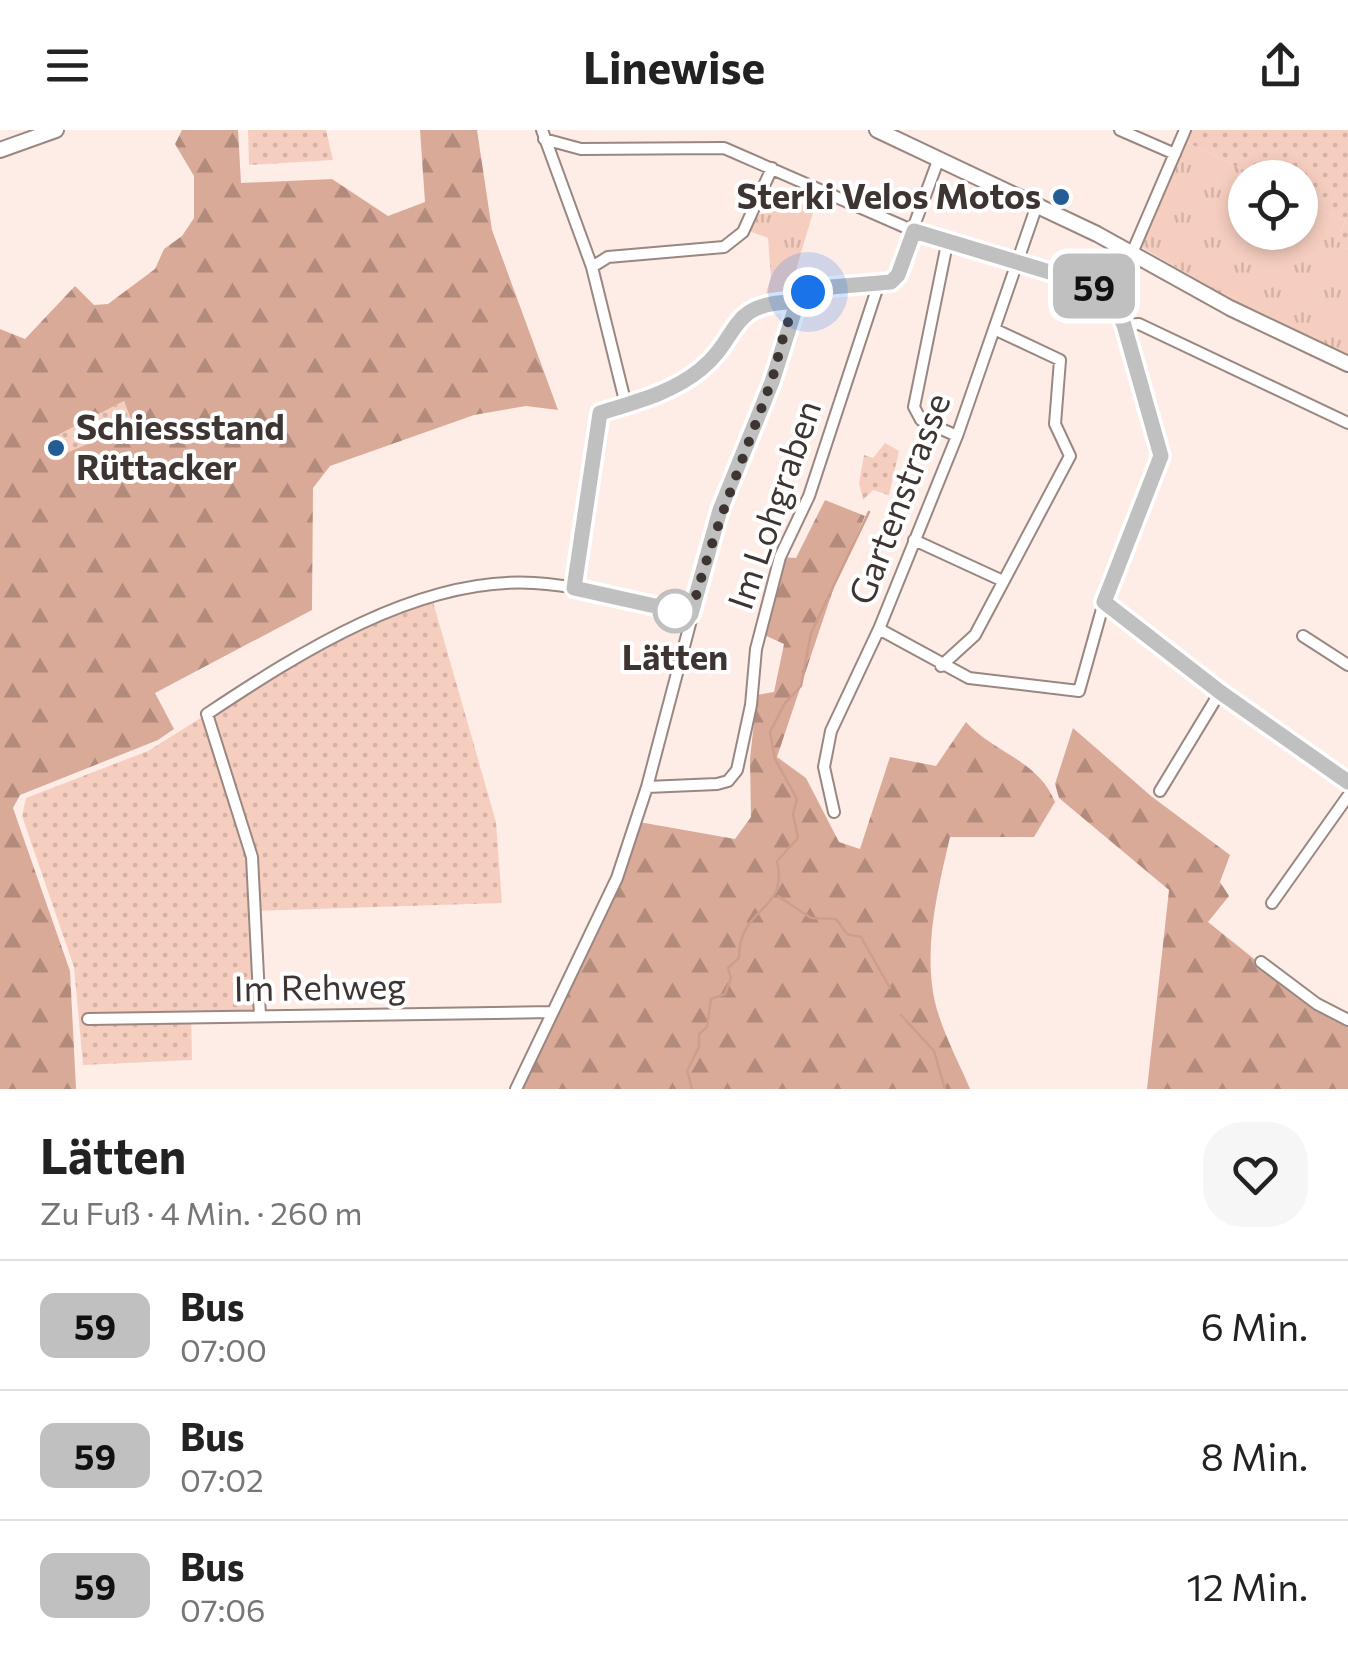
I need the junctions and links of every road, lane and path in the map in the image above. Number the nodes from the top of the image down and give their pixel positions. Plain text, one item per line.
1 (56, 130) edge
2 (879, 130) edge
3 (1120, 130) edge
4 (1185, 130) edge
5 (544, 134) edge
6 (0, 150) edge
7 (1175, 154) junction
8 (939, 158) junction
9 (772, 168) junction
10 (1037, 205) junction
11 (914, 231) junction
12 (947, 244) junction
13 (1132, 253) junction
14 (1016, 264) junction
15 (592, 267) junction
16 (878, 286) junction
17 (797, 303) junction
18 (1124, 325) junction
19 (994, 329) junction
20 (1348, 364) edge
21 (626, 404) junction
22 (1348, 423) edge
23 (957, 436) junction
24 (914, 540) junction
25 (1003, 581) junction
26 (574, 588) junction
27 (1104, 602) junction
28 (691, 614) junction
29 (878, 630) junction
30 (1303, 636) dead end
31 (1348, 665) edge
32 (941, 666) junction
33 (1220, 692) junction
34 (1348, 782) edge
35 (647, 786) junction
36 (1160, 791) dead end
37 (1348, 796) edge
38 (834, 812) dead end
39 (1272, 903) dead end
40 (1261, 962) dead end
41 (552, 1012) junction
42 (260, 1016) junction
43 (88, 1019) dead end
44 (1348, 1020) edge
45 (516, 1089) edge

1 - 6 main road
2 - 8 main road
3 - 7 street
4 - 7 street
5 - 9 street
5 - 15 street
7 - 13 street
8 - 10 main road
8 - 11 street
9 - 11 street
9 - 15 street
10 - 13 main road
10 - 14 street, Gartenstrasse
11 - 12 street
11 - 16 street
12 - 14 street
12 - 23 street
13 - 20 main road
14 - 18 street
14 - 19 street, Gartenstrasse
15 - 21 street
16 - 17 street
16 - 35 street, Im Lohgraben
17 - 21 street
17 - 28 street
18 - 22 street
18 - 27 street
19 - 23 street, Gartenstrasse
19 - 25 street
21 - 26 street
23 - 24 street, Gartenstrasse
24 - 25 street
24 - 29 street, Gartenstrasse
25 - 32 street
26 - 28 street
26 - 42 street
27 - 32 street
27 - 33 street
28 - 35 street
29 - 32 street
29 - 38 street, Gartenstrasse
30 - 31 street
33 - 34 street
33 - 36 street
35 - 41 street
37 - 39 street
40 - 44 street
41 - 42 street, Im Rehweg
41 - 45 street
42 - 43 street, Im Rehweg

